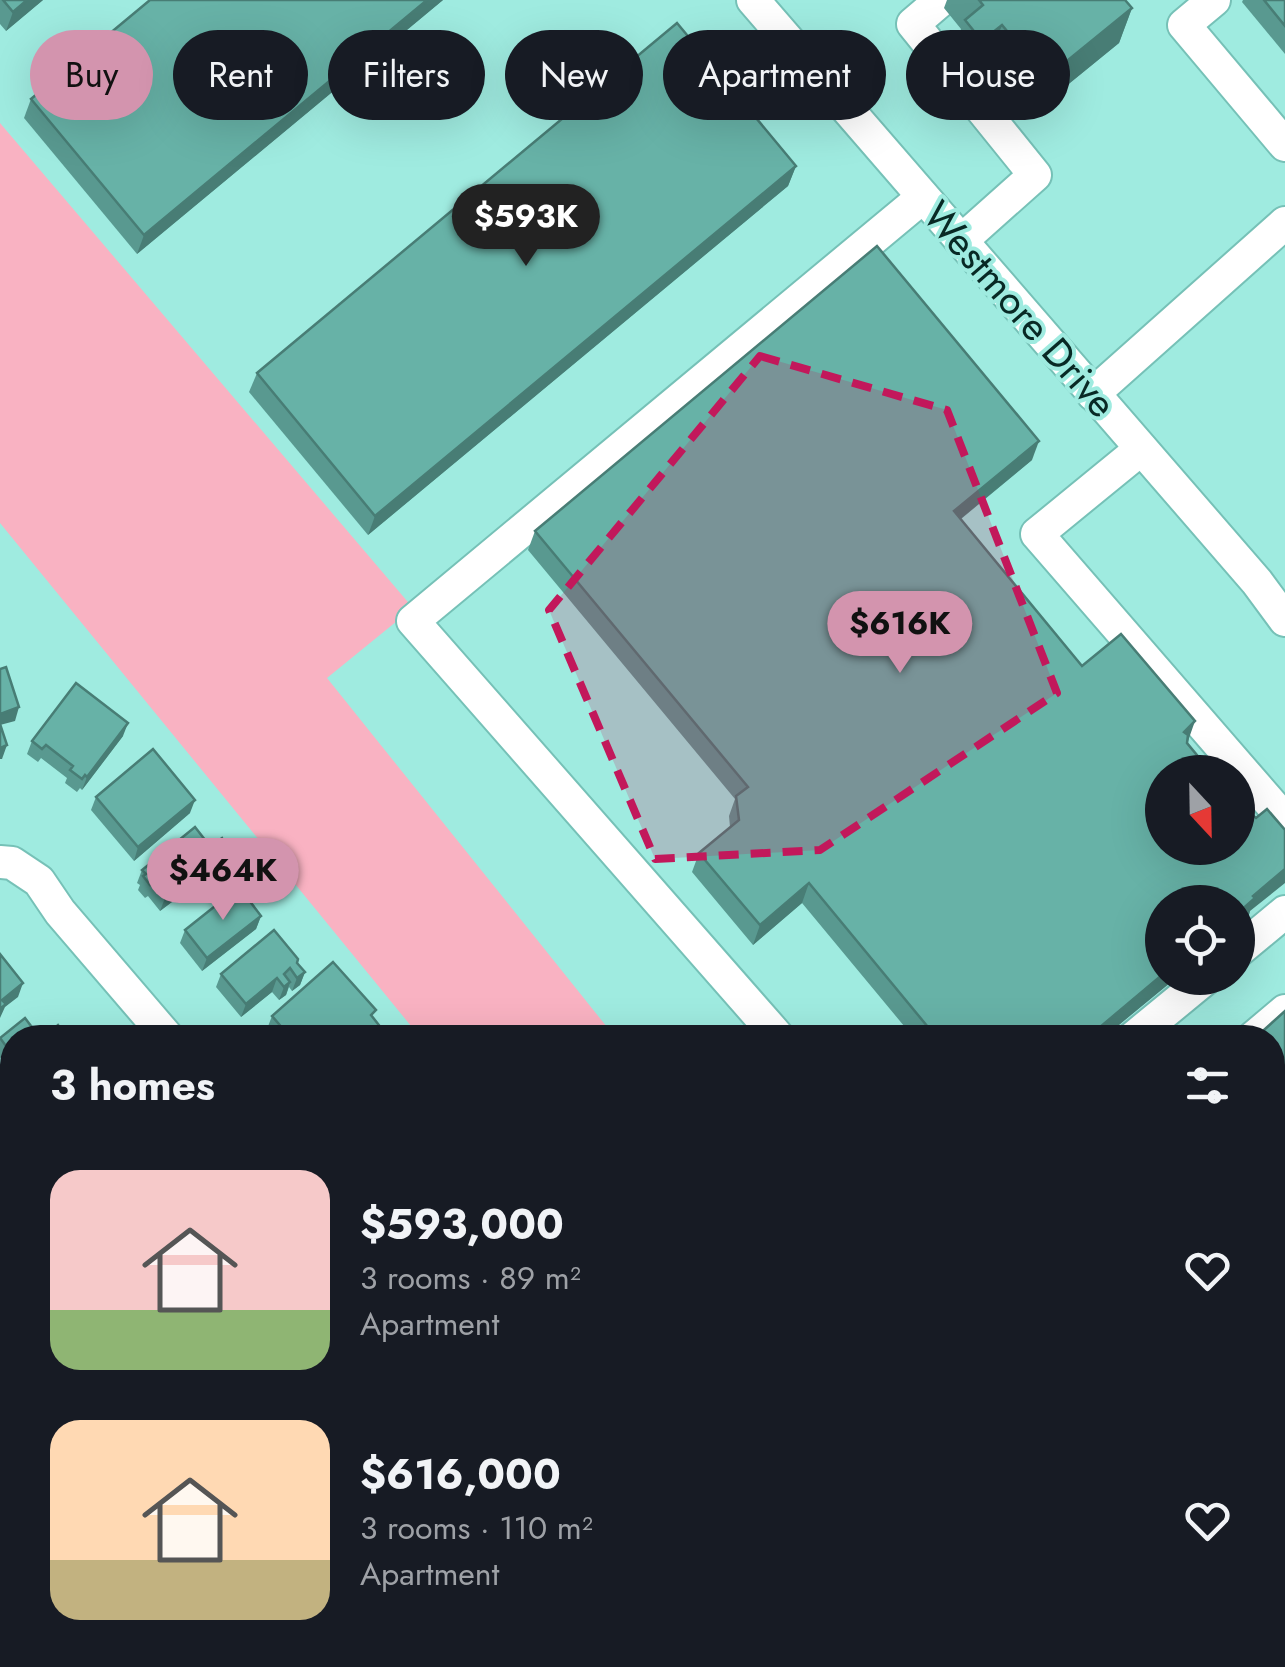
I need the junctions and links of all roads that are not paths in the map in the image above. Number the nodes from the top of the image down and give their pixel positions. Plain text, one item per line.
1 (941, 0) edge
2 (1214, 0) edge
3 (764, 4) edge
4 (1285, 145) edge
5 (923, 197) junction
6 (1285, 224) edge
7 (961, 240) junction
8 (1094, 394) junction
9 (1141, 448) junction
10 (1282, 612) edge
11 (1285, 820) edge
12 (0, 862) edge
13 (1285, 912) edge
14 (1255, 938) edge
15 (1185, 995) edge
16 (157, 1025) edge
17 (768, 1025) edge
18 (1149, 1025) edge

1 - 7 street
2 - 4 street
3 - 5 street, Westmore Drive
5 - 7 street, Westmore Drive
5 - 17 street
6 - 8 street
7 - 8 street, Westmore Drive
8 - 9 street, Westmore Drive
9 - 10 street, Westmore Drive
9 - 11 street
12 - 16 street
13 - 14 street
15 - 18 street

